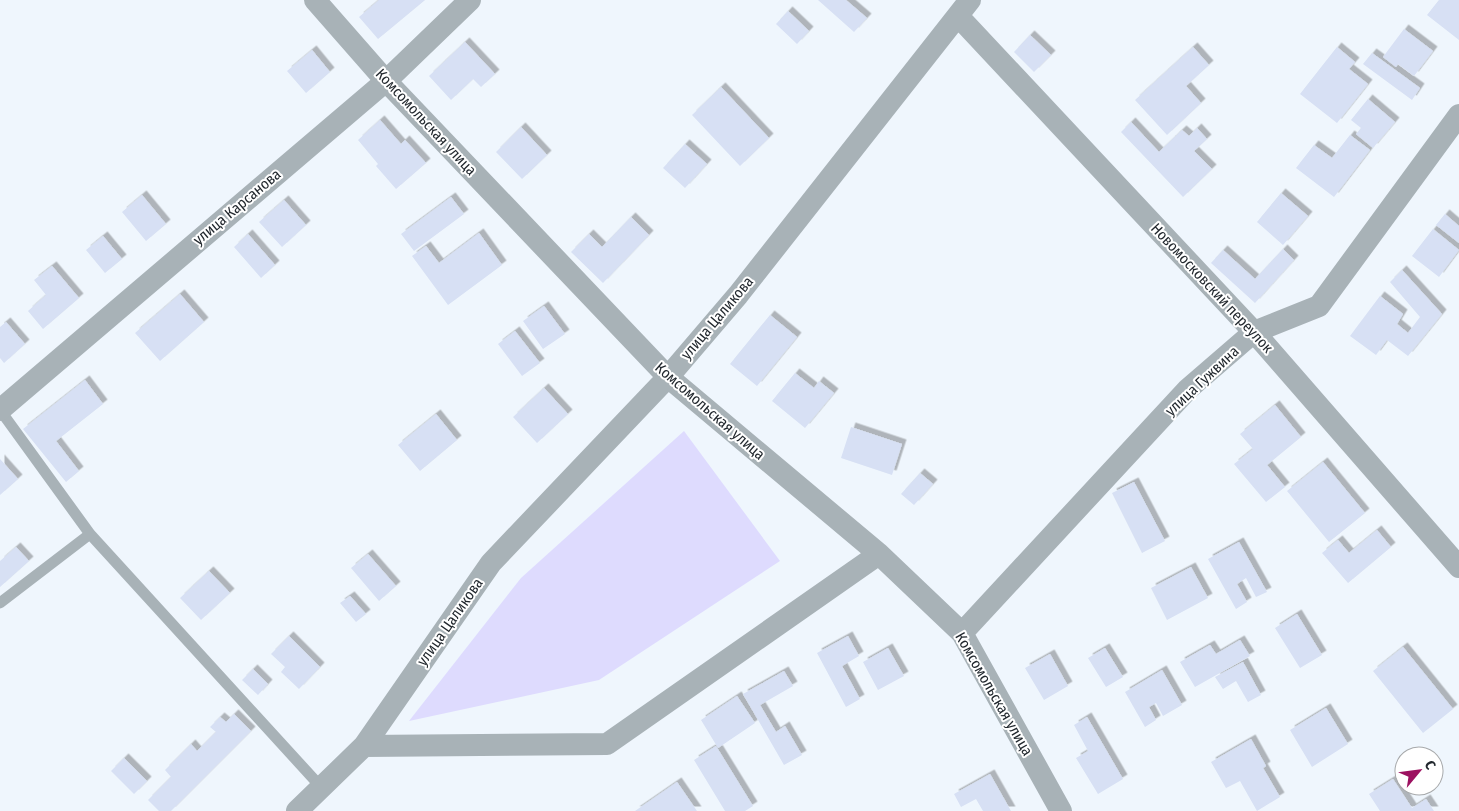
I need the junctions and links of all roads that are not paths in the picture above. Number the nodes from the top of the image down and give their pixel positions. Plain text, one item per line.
1 (315, 0) edge
2 (470, 0) edge
3 (964, 8) edge
4 (386, 81) junction
5 (1459, 115) edge
6 (1254, 332) junction
7 (668, 377) junction
8 (0, 410) edge
9 (90, 534) junction
10 (878, 554) junction
11 (1459, 567) edge
12 (0, 603) edge
13 (962, 633) junction
14 (364, 746) junction
15 (321, 787) junction
16 (297, 811) edge
17 (1061, 811) edge

1 - 4 street, Комсомольская улица
2 - 4 street, улица Карсанова
3 - 6 street, Новомосковский переулок
3 - 7 street, улица Цаликова
4 - 7 street, Комсомольская улица
4 - 8 street, улица Карсанова
5 - 6 street, улица Гужвина
6 - 11 street, Новомосковский переулок
6 - 13 street, улица Гужвина
7 - 10 street, Комсомольская улица
7 - 14 street, улица Цаликова
8 - 9 lane
9 - 12 lane
9 - 15 lane
10 - 13 street, Комсомольская улица
10 - 14 street
13 - 17 street, Комсомольская улица
14 - 15 street, улица Цаликова
15 - 16 street, улица Цаликова

